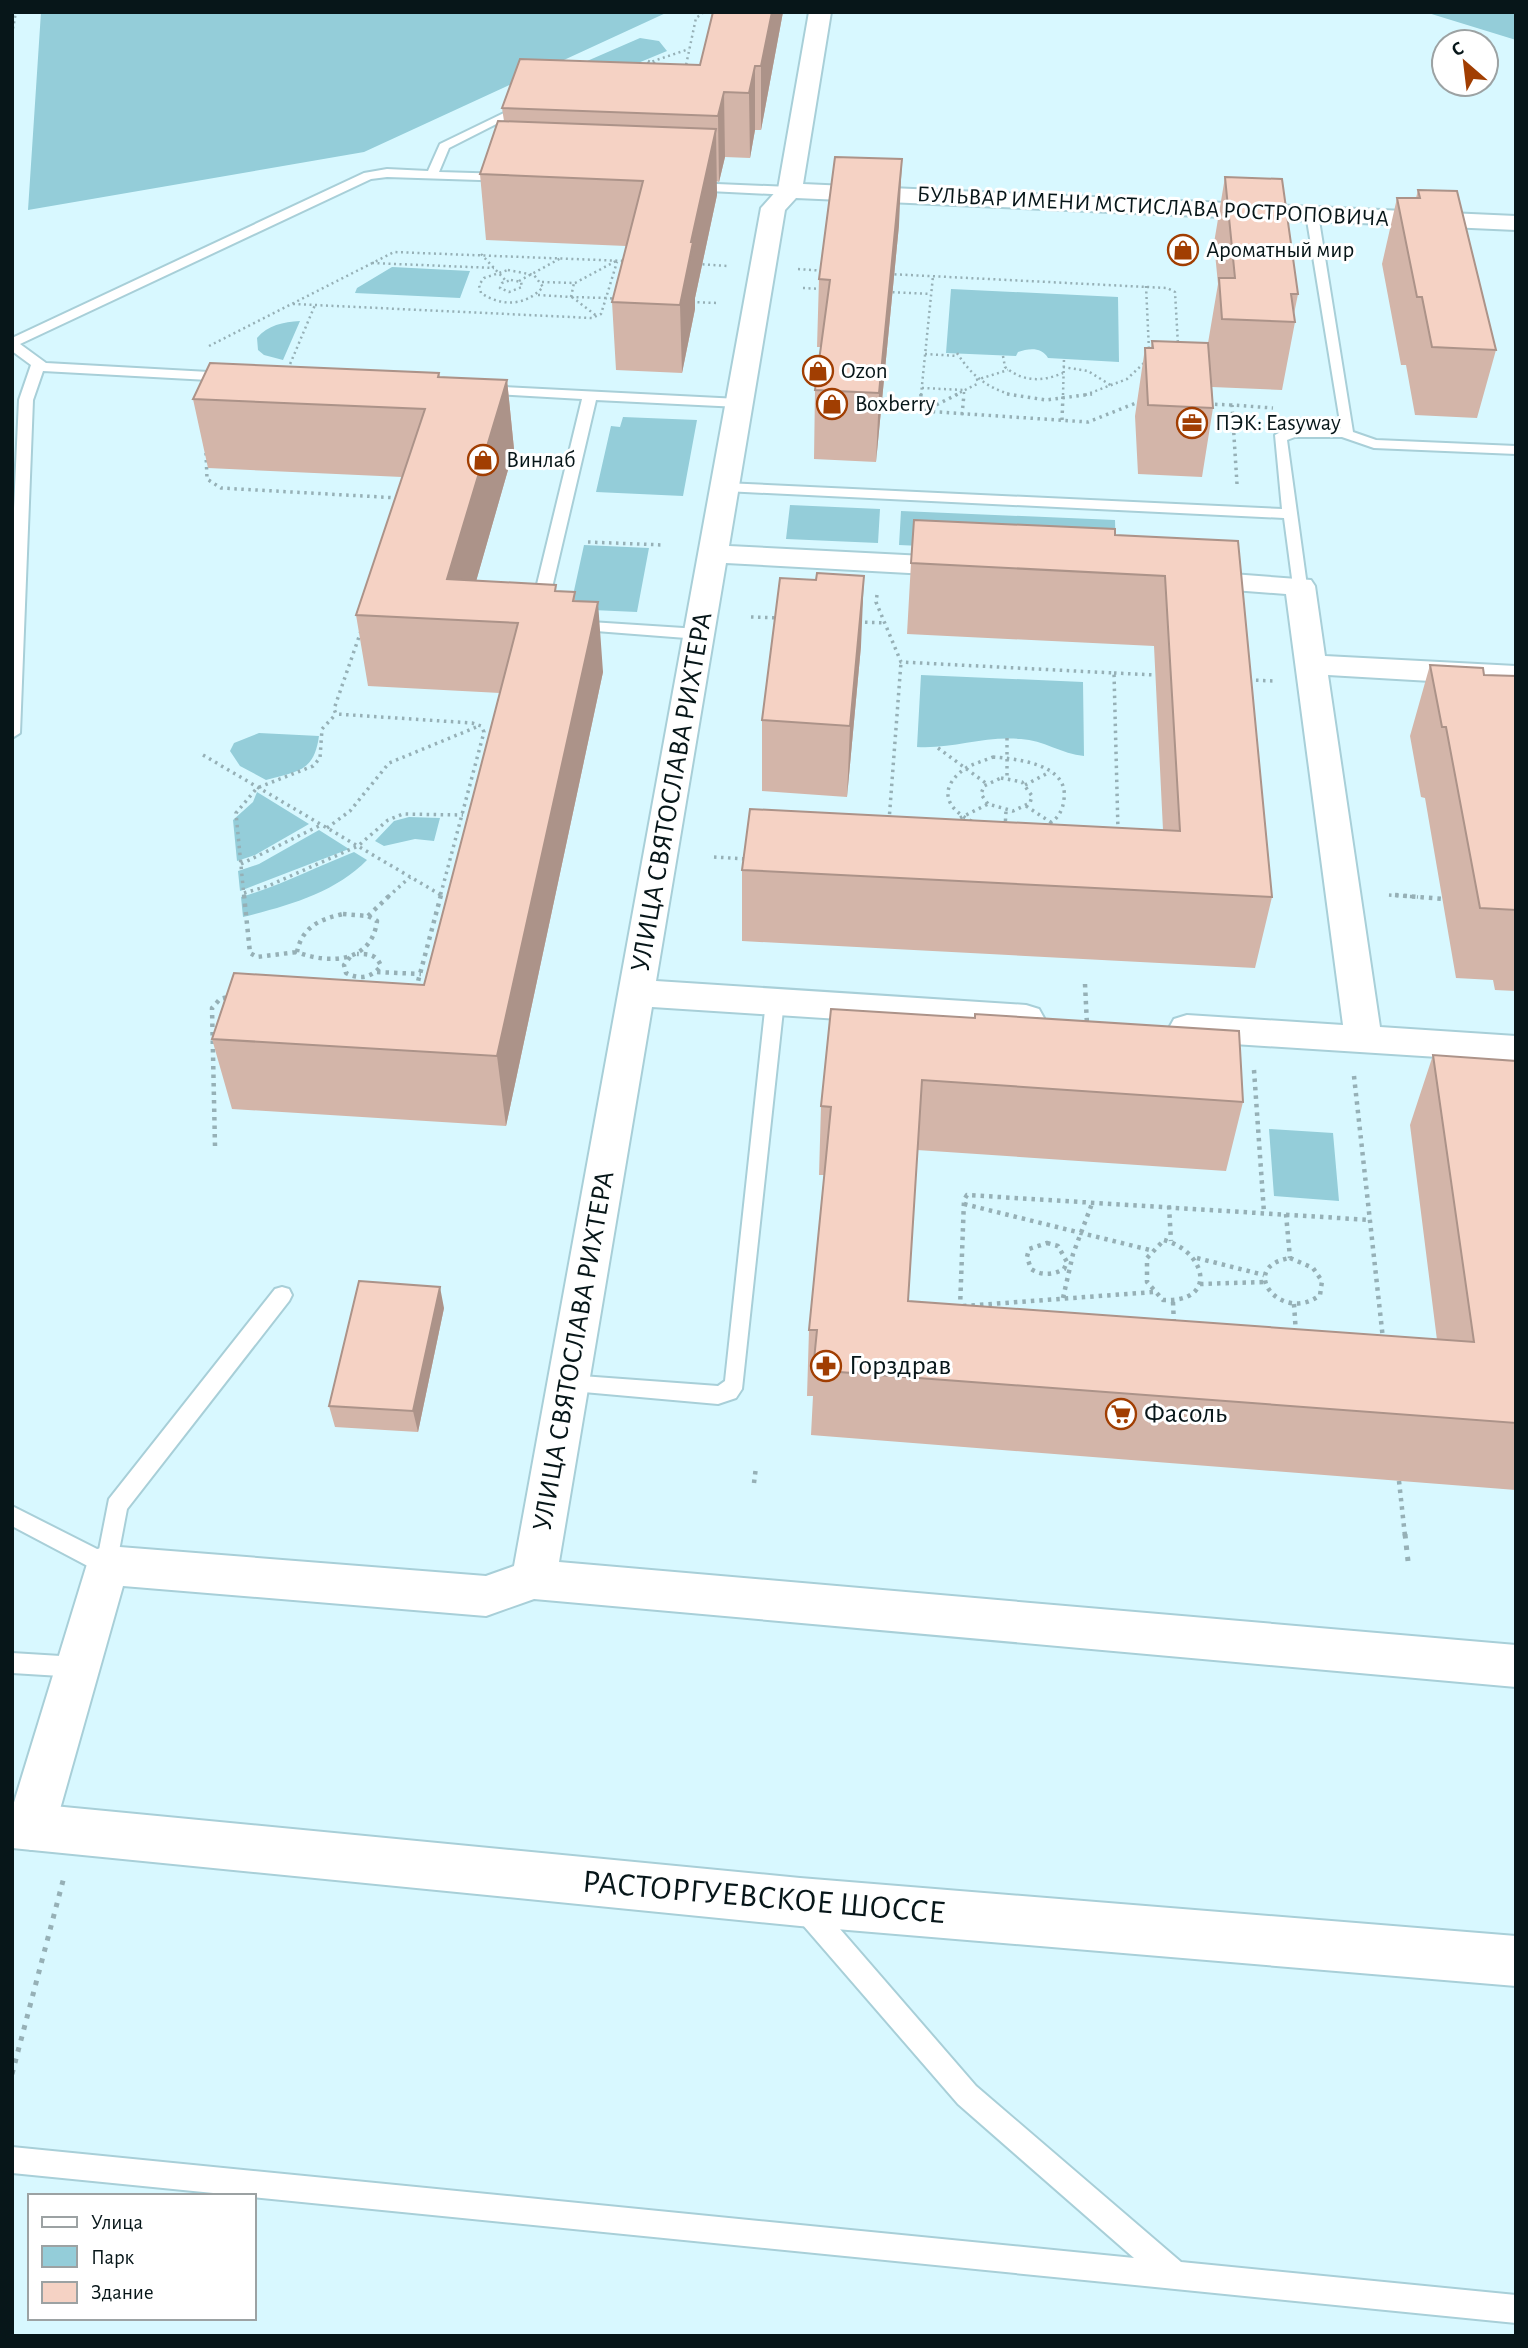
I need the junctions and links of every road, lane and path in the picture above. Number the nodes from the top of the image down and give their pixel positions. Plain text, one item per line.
1 (16, 12) edge
2 (704, 12) edge
3 (820, 12) edge
4 (12, 34) edge
5 (689, 49) junction
6 (648, 61) junction
7 (666, 68) edge
8 (634, 71) edge
9 (684, 74) edge
10 (510, 114) edge
11 (432, 175) junction
12 (514, 179) edge
13 (679, 186) edge
14 (790, 191) junction
15 (1312, 214) junction
16 (1516, 223) edge
17 (480, 254) dead end
18 (562, 258) dead end
19 (371, 263) dead end
20 (494, 268) junction
21 (498, 272) junction
22 (533, 274) junction
23 (933, 276) dead end
24 (506, 281) junction
25 (519, 281) junction
26 (542, 282) junction
27 (575, 283) junction
28 (1146, 286) dead end
29 (803, 288) dead end
30 (829, 289) edge
31 (503, 290) junction
32 (515, 291) junction
33 (880, 292) edge
34 (931, 294) junction
35 (537, 295) junction
36 (571, 297) junction
37 (606, 298) junction
38 (488, 299) junction
39 (618, 299) edge
40 (524, 300) junction
41 (681, 302) edge
42 (719, 303) dead end
43 (292, 304) dead end
44 (315, 305) junction
45 (598, 317) junction
46 (12, 344) edge
47 (1157, 351) edge
48 (925, 355) junction
49 (1003, 356) dead end
50 (1064, 359) dead end
51 (1145, 362) edge
52 (38, 365) junction
53 (1063, 367) junction
54 (287, 370) edge
55 (1008, 370) junction
56 (1063, 373) junction
57 (201, 376) junction
58 (243, 378) edge
59 (977, 381) junction
60 (1112, 386) junction
61 (922, 388) junction
62 (465, 389) edge
63 (964, 390) junction
64 (590, 395) junction
65 (1063, 399) junction
66 (1147, 401) edge
67 (739, 403) junction
68 (923, 411) junction
69 (962, 415) junction
70 (1062, 420) junction
71 (1343, 433) junction
72 (1516, 450) edge
73 (725, 487) junction
74 (403, 505) edge
75 (1291, 514) junction
76 (556, 540) junction
77 (663, 545) dead end
78 (714, 554) junction
79 (996, 569) edge
80 (1162, 578) edge
81 (1300, 586) junction
82 (878, 589) dead end
83 (751, 617) dead end
84 (791, 619) edge
85 (365, 620) edge
86 (845, 621) edge
87 (885, 623) junction
88 (699, 634) junction
89 (901, 662) junction
90 (1312, 665) junction
91 (1114, 673) junction
92 (1155, 675) dead end
93 (1516, 676) edge
94 (336, 714) junction
95 (481, 726) junction
96 (12, 733) edge
97 (1007, 738) dead end
98 (938, 748) dead end
99 (203, 755) dead end
100 (1007, 757) junction
101 (964, 767) junction
102 (1050, 772) junction
103 (1007, 779) junction
104 (987, 784) junction
105 (1025, 785) junction
106 (257, 788) junction
107 (988, 804) junction
108 (1026, 806) junction
109 (1006, 811) junction
110 (463, 815) junction
111 (962, 817) junction
112 (1050, 822) junction
113 (951, 823) edge
114 (321, 825) junction
115 (327, 828) junction
116 (888, 828) edge
117 (1062, 830) edge
118 (1005, 833) junction
119 (1118, 844) edge
120 (358, 846) junction
121 (714, 857) dead end
122 (753, 860) edge
123 (241, 864) junction
124 (410, 877) junction
125 (244, 893) junction
126 (441, 895) junction
127 (1389, 895) dead end
128 (1443, 899) dead end
129 (368, 916) junction
130 (297, 952) junction
131 (357, 954) junction
132 (351, 956) junction
133 (377, 972) junction
134 (421, 974) junction
135 (1085, 984) dead end
136 (637, 993) junction
137 (242, 997) edge
138 (414, 997) edge
139 (775, 1001) junction
140 (1073, 1025) joint
141 (1156, 1026) edge
142 (1516, 1048) edge
143 (1358, 1053) junction
144 (1253, 1060) dead end
145 (215, 1146) dead end
146 (1093, 1201) junction
147 (964, 1204) junction
148 (1169, 1206) junction
149 (1264, 1213) junction
150 (1286, 1214) junction
151 (1371, 1220) junction
152 (1080, 1233) junction
153 (1171, 1241) junction
154 (1150, 1250) junction
155 (1196, 1258) junction
156 (1290, 1258) junction
157 (1069, 1262) junction
158 (1264, 1275) junction
159 (1264, 1282) junction
160 (1200, 1284) junction
161 (1154, 1292) junction
162 (282, 1295) dead end
163 (1063, 1298) junction
164 (1173, 1302) junction
165 (1294, 1304) junction
166 (960, 1306) junction
167 (960, 1315) edge
168 (1174, 1327) edge
169 (1296, 1337) edge
170 (1384, 1341) edge
171 (568, 1384) junction
172 (756, 1467) dead end
173 (1399, 1481) edge
174 (754, 1483) dead end
175 (12, 1515) edge
176 (1408, 1562) dead end
177 (107, 1565) junction
178 (534, 1579) junction
179 (12, 1662) edge
180 (1516, 1666) edge
181 (77, 1667) junction
182 (21, 1826) edge
183 (800, 1902) junction
184 (1516, 1961) edge
185 (12, 2160) edge
186 (1175, 2275) junction
187 (1516, 2309) edge

1 - 4 path
2 - 5 path
3 - 14 street, УЛИЦА СВЯТОСЛАВА РИХТЕРА
5 - 6 path
5 - 9 path
6 - 7 path
6 - 8 path
10 - 11 lane
11 - 12 lane
11 - 46 lane
13 - 14 lane
14 - 15 street, БУЛЬВАР ИМЕНИ МСТИСЛАВА РОСТРОПОВИЧА
14 - 67 street, УЛИЦА СВЯТОСЛАВА РИХТЕРА
15 - 16 street, БУЛЬВАР ИМЕНИ МСТИСЛАВА РОСТРОПОВИЧА
15 - 71 lane
17 - 20 path
18 - 22 path
19 - 20 path
20 - 21 path
21 - 22 path
21 - 24 path
21 - 38 path
22 - 25 path
22 - 26 path
23 - 34 path
24 - 25 path
24 - 31 path
25 - 32 path
26 - 27 path
26 - 35 path
27 - 36 path
27 - 37 path
28 - 47 path
29 - 30 path
31 - 32 path
31 - 38 path
32 - 40 path
33 - 34 path
34 - 48 path
35 - 36 path
35 - 40 path
36 - 37 path
36 - 45 path
37 - 39 path
37 - 45 path
38 - 40 path
41 - 42 path
43 - 44 path
44 - 45 path
44 - 54 path
46 - 52 lane
48 - 59 path
48 - 61 path
49 - 55 path
50 - 53 path
51 - 60 path
52 - 57 lane
52 - 96 lane
53 - 56 path
53 - 60 path
55 - 56 path
55 - 59 path
56 - 65 path
57 - 58 lane
57 - 74 path
59 - 63 path
59 - 65 path
60 - 65 path
61 - 63 path
61 - 68 path
62 - 64 lane
63 - 68 path
63 - 69 path
64 - 67 lane
64 - 76 lane
65 - 70 path
66 - 70 path
67 - 73 street, УЛИЦА СВЯТОСЛАВА РИХТЕРА
68 - 69 path
69 - 70 path
71 - 72 lane
71 - 75 lane
73 - 75 lane
73 - 78 street, УЛИЦА СВЯТОСЛАВА РИХТЕРА
75 - 81 lane
76 - 77 path
76 - 88 lane
78 - 79 street
78 - 88 street, УЛИЦА СВЯТОСЛАВА РИХТЕРА
80 - 81 street
81 - 90 street
82 - 87 path
83 - 84 path
85 - 94 path
86 - 87 path
87 - 89 path
88 - 136 street, УЛИЦА СВЯТОСЛАВА РИХТЕРА
89 - 91 path
89 - 116 path
90 - 93 street
90 - 143 street
91 - 92 path
91 - 119 path
94 - 95 path
94 - 106 path
95 - 110 path
95 - 115 path
97 - 100 path
98 - 101 path
99 - 106 path
100 - 101 path
100 - 102 path
100 - 103 path
101 - 104 path
101 - 111 path
102 - 105 path
102 - 112 path
103 - 104 path
103 - 105 path
104 - 107 path
105 - 108 path
106 - 114 path
106 - 123 path
107 - 109 path
107 - 111 path
108 - 109 path
108 - 112 path
109 - 118 path
110 - 120 path
110 - 126 path
111 - 113 path
111 - 118 path
112 - 117 path
112 - 118 path
114 - 115 path
114 - 123 path
115 - 120 path
120 - 124 path
120 - 125 path
121 - 122 path
123 - 125 path
124 - 126 path
124 - 129 path
125 - 130 path
126 - 134 path
127 - 128 path
129 - 130 path
129 - 131 path
130 - 132 path
131 - 132 path
131 - 133 path
132 - 133 path
133 - 134 path
134 - 138 path
135 - 140 path
136 - 139 street
136 - 171 street, УЛИЦА СВЯТОСЛАВА РИХТЕРА
137 - 145 path
139 - 140 street
139 - 171 lane
141 - 143 street
142 - 143 street
143 - 151 path
144 - 149 path
146 - 147 path
146 - 148 path
146 - 152 path
147 - 152 path
147 - 166 path
148 - 149 path
148 - 153 path
149 - 150 path
150 - 151 path
150 - 156 path
151 - 170 path
152 - 154 path
152 - 157 path
153 - 154 path
153 - 155 path
154 - 161 path
155 - 158 path
155 - 160 path
156 - 158 path
156 - 165 path
157 - 157 path
157 - 163 path
158 - 159 path
159 - 160 path
159 - 165 path
160 - 164 path
161 - 163 path
161 - 164 path
162 - 177 lane
163 - 166 path
164 - 168 path
165 - 169 path
166 - 167 path
171 - 178 street, УЛИЦА СВЯТОСЛАВА РИХТЕРА
172 - 174 path
173 - 176 path
175 - 177 lane
177 - 178 street
177 - 181 street
178 - 180 street
179 - 181 lane
181 - 182 street
182 - 183 street, РАСТОРГУЕВСКОЕ ШОССЕ
183 - 184 street, РАСТОРГУЕВСКОЕ ШОССЕ
183 - 186 lane
185 - 186 lane
186 - 187 lane

